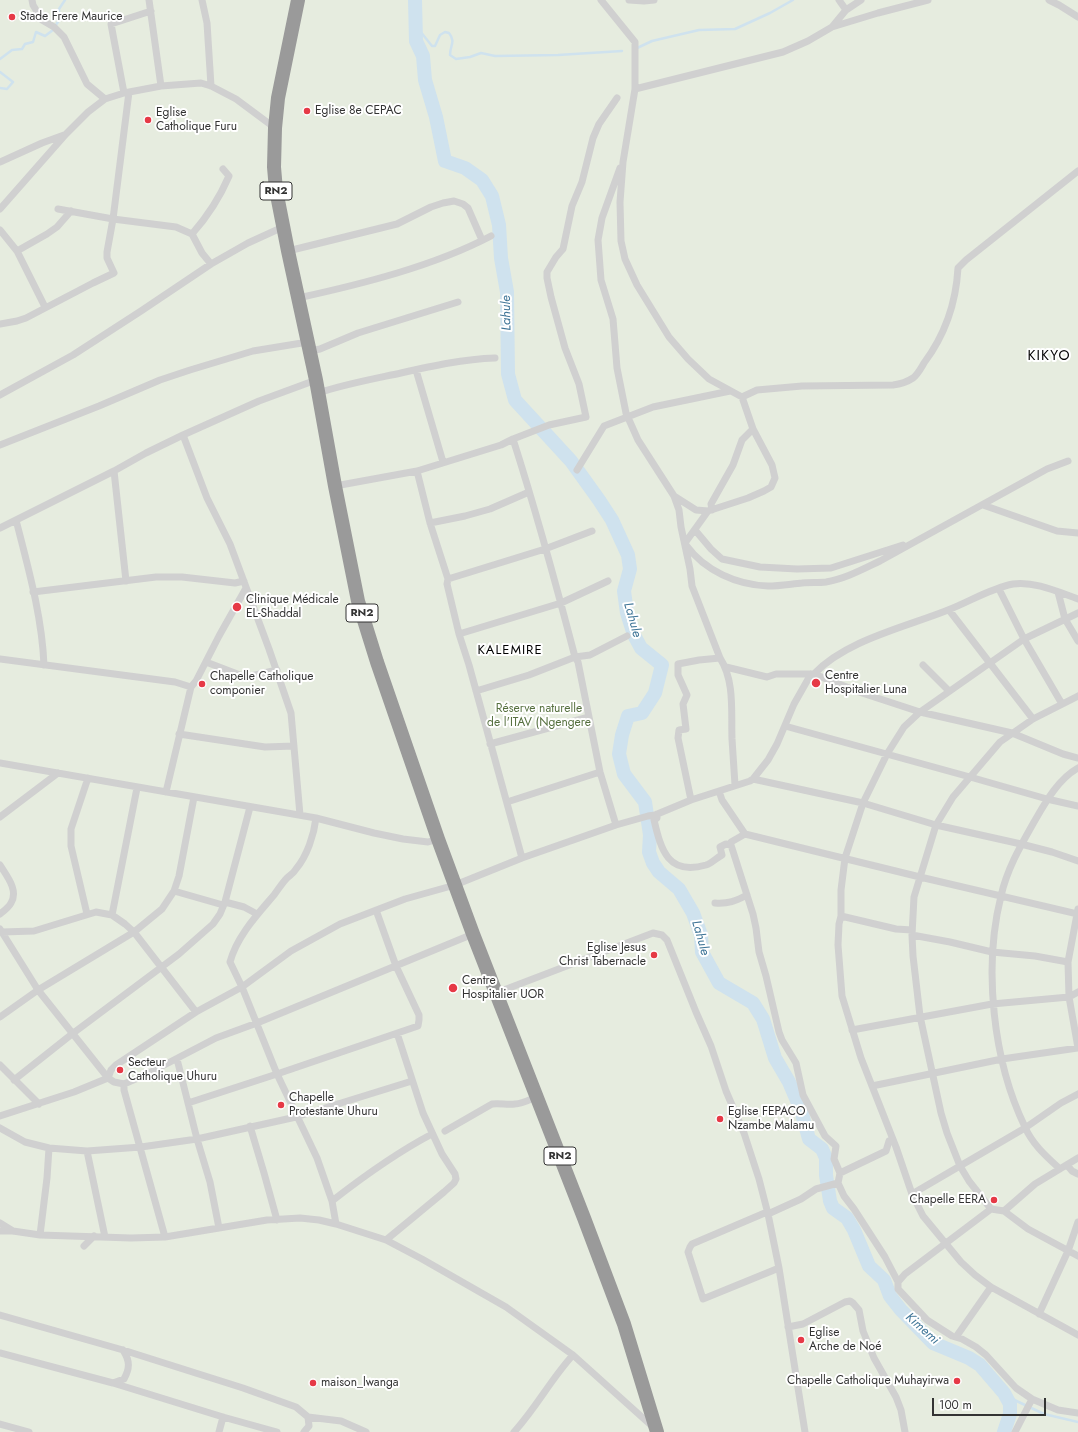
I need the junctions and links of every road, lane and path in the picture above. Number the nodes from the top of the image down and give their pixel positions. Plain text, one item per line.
1 (32, 0) edge
2 (149, 0) edge
3 (202, 0) edge
4 (298, 0) edge
5 (601, 0) edge
6 (629, 0) edge
7 (654, 0) edge
8 (840, 0) edge
9 (861, 0) edge
10 (928, 0) edge
11 (1049, 0) edge
12 (1060, 2) edge
13 (846, 10) junction
14 (151, 11) junction
15 (1078, 17) edge
16 (832, 27) junction
17 (161, 86) junction
18 (211, 86) junction
19 (635, 89) junction
20 (126, 93) junction
21 (617, 98) dead end
22 (105, 99) junction
23 (274, 128) junction
24 (66, 134) junction
25 (0, 162) edge
26 (623, 162) junction
27 (223, 169) dead end
28 (1078, 171) edge
29 (0, 209) edge
30 (58, 209) dead end
31 (71, 211) junction
32 (113, 219) junction
33 (283, 227) junction
34 (0, 230) edge
35 (192, 234) junction
36 (491, 236) dead end
37 (482, 240) junction
38 (16, 251) junction
39 (288, 251) junction
40 (210, 264) junction
41 (298, 298) junction
42 (458, 302) dead end
43 (46, 307) junction
44 (0, 324) edge
45 (309, 346) junction
46 (495, 358) dead end
47 (416, 370) junction
48 (317, 386) junction
49 (730, 391) junction
50 (0, 394) edge
51 (742, 397) junction
52 (628, 417) junction
53 (754, 429) junction
54 (183, 435) junction
55 (513, 439) junction
56 (0, 445) edge
57 (1068, 461) dead end
58 (443, 462) junction
59 (577, 470) dead end
60 (114, 471) junction
61 (417, 471) junction
62 (335, 486) junction
63 (529, 492) junction
64 (674, 496) junction
65 (983, 505) junction
66 (710, 510) junction
67 (16, 520) junction
68 (430, 523) junction
69 (0, 528) edge
70 (695, 530) junction
71 (592, 531) dead end
72 (1078, 533) edge
73 (917, 540) junction
74 (685, 543) junction
75 (545, 549) junction
76 (448, 579) junction
77 (126, 581) junction
78 (608, 581) dead end
79 (245, 585) junction
80 (999, 589) junction
81 (33, 592) junction
82 (1058, 592) junction
83 (1078, 599) edge
84 (561, 603) junction
85 (949, 610) junction
86 (1078, 613) edge
87 (1066, 619) junction
88 (459, 634) junction
89 (626, 636) dead end
90 (1024, 639) junction
91 (1078, 641) edge
92 (574, 657) junction
93 (720, 658) junction
94 (0, 659) edge
95 (206, 662) junction
96 (990, 663) junction
97 (44, 665) junction
98 (923, 665) dead end
99 (726, 667) junction
100 (277, 670) junction
101 (813, 674) junction
102 (191, 686) junction
103 (476, 691) junction
104 (949, 691) junction
105 (1078, 696) edge
106 (1062, 704) junction
107 (920, 712) junction
108 (589, 717) junction
109 (1033, 719) junction
110 (785, 726) junction
111 (1012, 733) junction
112 (179, 734) junction
113 (490, 744) junction
114 (294, 746) junction
115 (887, 754) junction
116 (1078, 758) edge
117 (0, 763) edge
118 (1078, 768) edge
119 (600, 772) junction
120 (58, 774) junction
121 (970, 777) junction
122 (88, 778) junction
123 (753, 779) junction
124 (735, 786) junction
125 (137, 788) junction
126 (719, 791) junction
127 (166, 792) junction
128 (194, 797) junction
129 (1047, 799) junction
130 (691, 800) junction
131 (507, 802) junction
132 (863, 803) junction
133 (1078, 806) edge
134 (250, 807) junction
135 (300, 815) junction
136 (656, 815) junction
137 (0, 817) edge
138 (316, 818) junction
139 (616, 825) junction
140 (936, 825) junction
141 (745, 834) junction
142 (438, 839) junction
143 (1022, 844) junction
144 (731, 845) junction
145 (522, 858) junction
146 (845, 858) junction
147 (1078, 861) edge
148 (0, 865) edge
149 (920, 877) junction
150 (455, 885) junction
151 (174, 891) junction
152 (747, 895) junction
153 (1001, 896) junction
154 (224, 903) junction
155 (715, 903) dead end
156 (376, 910) junction
157 (1077, 912) edge
158 (0, 914) edge
159 (87, 914) junction
160 (257, 914) junction
161 (112, 915) junction
162 (841, 916) junction
163 (1, 930) edge
164 (134, 932) junction
165 (912, 933) junction
166 (473, 934) junction
167 (992, 952) junction
168 (1068, 962) junction
169 (396, 966) junction
170 (161, 968) junction
171 (242, 987) junction
172 (38, 990) junction
173 (1078, 992) edge
174 (496, 993) junction
175 (1069, 997) junction
176 (992, 1004) junction
177 (196, 1012) junction
178 (920, 1016) junction
179 (0, 1017) edge
180 (257, 1023) junction
181 (852, 1030) junction
182 (397, 1033) junction
183 (72, 1034) junction
184 (1078, 1048) edge
185 (177, 1059) junction
186 (1002, 1059) junction
187 (0, 1065) edge
188 (932, 1073) junction
189 (277, 1074) junction
190 (108, 1078) junction
191 (14, 1080) junction
192 (412, 1081) junction
193 (124, 1084) junction
194 (872, 1086) junction
195 (1078, 1094) edge
196 (536, 1098) junction
197 (188, 1103) junction
198 (39, 1104) junction
199 (0, 1116) edge
200 (296, 1117) junction
201 (250, 1126) junction
202 (0, 1128) edge
203 (1025, 1128) junction
204 (444, 1132) dead end
205 (432, 1134) junction
206 (197, 1139) junction
207 (893, 1140) junction
208 (141, 1147) junction
209 (49, 1148) junction
210 (87, 1151) junction
211 (1078, 1158) edge
212 (1067, 1165) junction
213 (960, 1166) junction
214 (1060, 1169) junction
215 (840, 1173) junction
216 (1078, 1174) edge
217 (838, 1183) junction
218 (912, 1194) junction
219 (332, 1201) junction
220 (991, 1209) junction
221 (1004, 1211) junction
222 (768, 1213) junction
223 (277, 1220) junction
224 (1078, 1222) edge
225 (0, 1223) edge
226 (336, 1224) junction
227 (220, 1228) junction
228 (0, 1231) edge
229 (13, 1231) junction
230 (40, 1235) junction
231 (94, 1236) junction
232 (105, 1237) junction
233 (165, 1237) junction
234 (386, 1240) junction
235 (946, 1244) junction
236 (84, 1246) dead end
237 (1068, 1251) junction
238 (1078, 1256) edge
239 (779, 1268) junction
240 (898, 1282) junction
241 (991, 1287) junction
242 (1039, 1314) junction
243 (0, 1315) edge
244 (788, 1327) junction
245 (1078, 1335) edge
246 (956, 1338) junction
247 (123, 1350) junction
248 (0, 1353) edge
249 (573, 1355) junction
250 (113, 1383) junction
251 (1032, 1399) junction
252 (1078, 1413) edge
253 (223, 1417) junction
254 (308, 1417) junction
255 (0, 1424) edge
256 (657, 1431) edge
257 (29, 1432) edge
258 (219, 1432) edge
259 (277, 1432) edge
260 (304, 1432) edge
261 (366, 1432) edge
262 (514, 1432) edge
263 (805, 1432) edge
264 (905, 1432) edge
265 (1015, 1432) edge

1 - 22 street
2 - 14 street
3 - 18 street
4 - 23 highway, RN2
5 - 19 street
6 - 7 street
8 - 13 street
9 - 13 street
10 - 16 street
11 - 12 street
12 - 15 street
13 - 16 street
14 - 17 street
14 - 20 street
16 - 19 street
17 - 18 street
17 - 20 street
18 - 23 street
19 - 26 street
20 - 22 street
20 - 32 street
21 - 55 street
22 - 24 street
23 - 33 highway, RN2
24 - 25 street
24 - 29 street
26 - 49 street
26 - 52 street
27 - 35 street
28 - 51 street
30 - 31 street
31 - 32 street
31 - 38 street
32 - 35 street
32 - 43 street
33 - 39 highway, RN2
33 - 40 street
34 - 38 street
35 - 40 street
36 - 37 street
37 - 39 street
37 - 41 street
38 - 43 street
39 - 41 highway, RN2
40 - 50 street
41 - 45 highway, RN2
42 - 45 street
43 - 44 street
45 - 48 highway, RN2
45 - 56 street
46 - 47 street
47 - 48 street
47 - 58 street
48 - 54 street
48 - 62 highway, RN2
49 - 51 street
49 - 52 street
51 - 53 street
52 - 59 street
52 - 64 street
53 - 66 street
53 - 66 street
54 - 60 street
54 - 79 street
55 - 58 street
55 - 63 street
57 - 65 street
58 - 61 street
60 - 67 street
60 - 77 street
61 - 62 street
61 - 68 street
62 - 142 highway, RN2
63 - 68 street
63 - 75 street
64 - 66 street
64 - 74 street
65 - 72 street
65 - 73 street
66 - 70 street
67 - 69 street
67 - 81 street
68 - 76 street
70 - 73 street
70 - 74 street
71 - 75 street
73 - 74 street
74 - 93 street
75 - 76 street
75 - 84 street
76 - 88 street
77 - 79 street
77 - 81 street
78 - 84 street
79 - 95 street
79 - 100 street
80 - 82 street
80 - 85 street
80 - 90 street
81 - 97 street
82 - 83 street
82 - 87 street
84 - 88 street
84 - 92 street
85 - 96 street
85 - 101 street
86 - 87 street
87 - 90 street
87 - 91 street
88 - 103 street
89 - 92 street
90 - 96 street
90 - 106 street
92 - 103 street
92 - 108 street
93 - 99 street
93 - 130 street
94 - 97 street
95 - 100 street
95 - 102 street
96 - 104 street
96 - 109 street
97 - 102 street
98 - 104 street
99 - 101 street
99 - 124 street
100 - 114 street
101 - 107 street
101 - 110 street
102 - 112 street
103 - 113 street
104 - 107 street
105 - 106 street
106 - 109 street
107 - 111 street
107 - 115 street
108 - 113 street
108 - 119 street
109 - 111 street
110 - 115 street
110 - 123 street
111 - 116 street
111 - 121 street
112 - 114 street
112 - 127 street
113 - 131 street
114 - 135 street
115 - 121 street
115 - 132 street
117 - 120 street
118 - 129 street
119 - 131 street
119 - 139 street
120 - 122 street
120 - 137 street
121 - 129 street
121 - 140 street
122 - 125 street
122 - 159 street
123 - 124 street
123 - 132 street
124 - 126 street
125 - 127 street
125 - 161 street
126 - 130 street
126 - 141 street
127 - 128 street
128 - 134 street
128 - 151 street
129 - 133 street
129 - 143 street
130 - 136 street
131 - 145 street
132 - 140 street
132 - 146 street
134 - 135 street
134 - 154 street
135 - 138 street
136 - 139 street
136 - 144 street
138 - 142 street
138 - 160 street
139 - 145 street
140 - 143 street
140 - 149 street
141 - 144 street
141 - 146 street
142 - 150 highway, RN2
143 - 147 street
143 - 153 street
144 - 152 street
145 - 150 street
146 - 149 street
146 - 162 street
148 - 158 street
149 - 153 street
149 - 165 street
150 - 156 street
150 - 166 highway, RN2
151 - 154 street
151 - 164 street
152 - 155 street
152 - 215 street
153 - 157 street
153 - 167 street
154 - 160 street
154 - 170 street
156 - 169 street
156 - 171 street
157 - 168 street
159 - 161 street
159 - 163 street
160 - 171 street
161 - 164 street
162 - 165 street
162 - 181 street
163 - 172 street
164 - 170 street
164 - 172 street
165 - 167 street
165 - 178 street
166 - 169 street
166 - 174 highway, RN2
167 - 168 street
167 - 176 street
168 - 175 street
169 - 180 street
169 - 182 street
170 - 177 street
170 - 183 street
171 - 177 street
171 - 180 street
172 - 179 street
172 - 183 street
173 - 175 street
174 - 196 highway, RN2
174 - 222 street
175 - 176 street
175 - 184 street
176 - 178 street
176 - 186 street
177 - 190 street
178 - 181 street
178 - 188 street
180 - 185 street
180 - 189 street
181 - 194 street
182 - 189 street
182 - 192 street
183 - 190 street
183 - 191 street
184 - 186 street
185 - 193 street
185 - 197 street
186 - 188 street
186 - 203 street
187 - 191 street
188 - 194 street
188 - 213 street
189 - 197 street
189 - 200 street
190 - 193 street
190 - 198 street
191 - 198 street
192 - 200 street
192 - 205 street
193 - 208 street
194 - 207 street
195 - 203 street
196 - 204 street
196 - 256 highway, RN2
197 - 206 street
198 - 199 street
200 - 201 street
200 - 219 street
201 - 206 street
201 - 223 street
202 - 209 street
203 - 213 street
203 - 214 street
205 - 219 street
205 - 234 street
206 - 208 street
206 - 227 street
207 - 215 street
207 - 218 street
208 - 210 street
208 - 233 street
209 - 210 street
209 - 230 street
210 - 232 street
211 - 212 street
212 - 214 street
212 - 216 street
213 - 218 street
213 - 220 street
214 - 221 street
215 - 217 street
217 - 222 street
217 - 240 street
218 - 235 street
219 - 226 street
220 - 221 street
220 - 235 street
221 - 237 street
222 - 239 street
222 - 239 street
223 - 226 street
223 - 227 street
224 - 237 street
225 - 229 street
226 - 234 street
227 - 233 street
228 - 229 street
229 - 230 street
230 - 231 street
231 - 232 street
231 - 236 street
232 - 233 street
234 - 249 street
235 - 240 street
235 - 241 street
237 - 238 street
237 - 242 street
239 - 244 street
240 - 246 street
241 - 242 street
241 - 246 street
242 - 245 street
243 - 247 street
244 - 263 street
244 - 264 street
246 - 251 street
247 - 250 street
247 - 254 street
248 - 250 street
249 - 256 street
249 - 262 street
250 - 253 street
251 - 252 street
251 - 265 street
253 - 258 street
253 - 259 street
254 - 260 street
254 - 261 street
255 - 257 street

